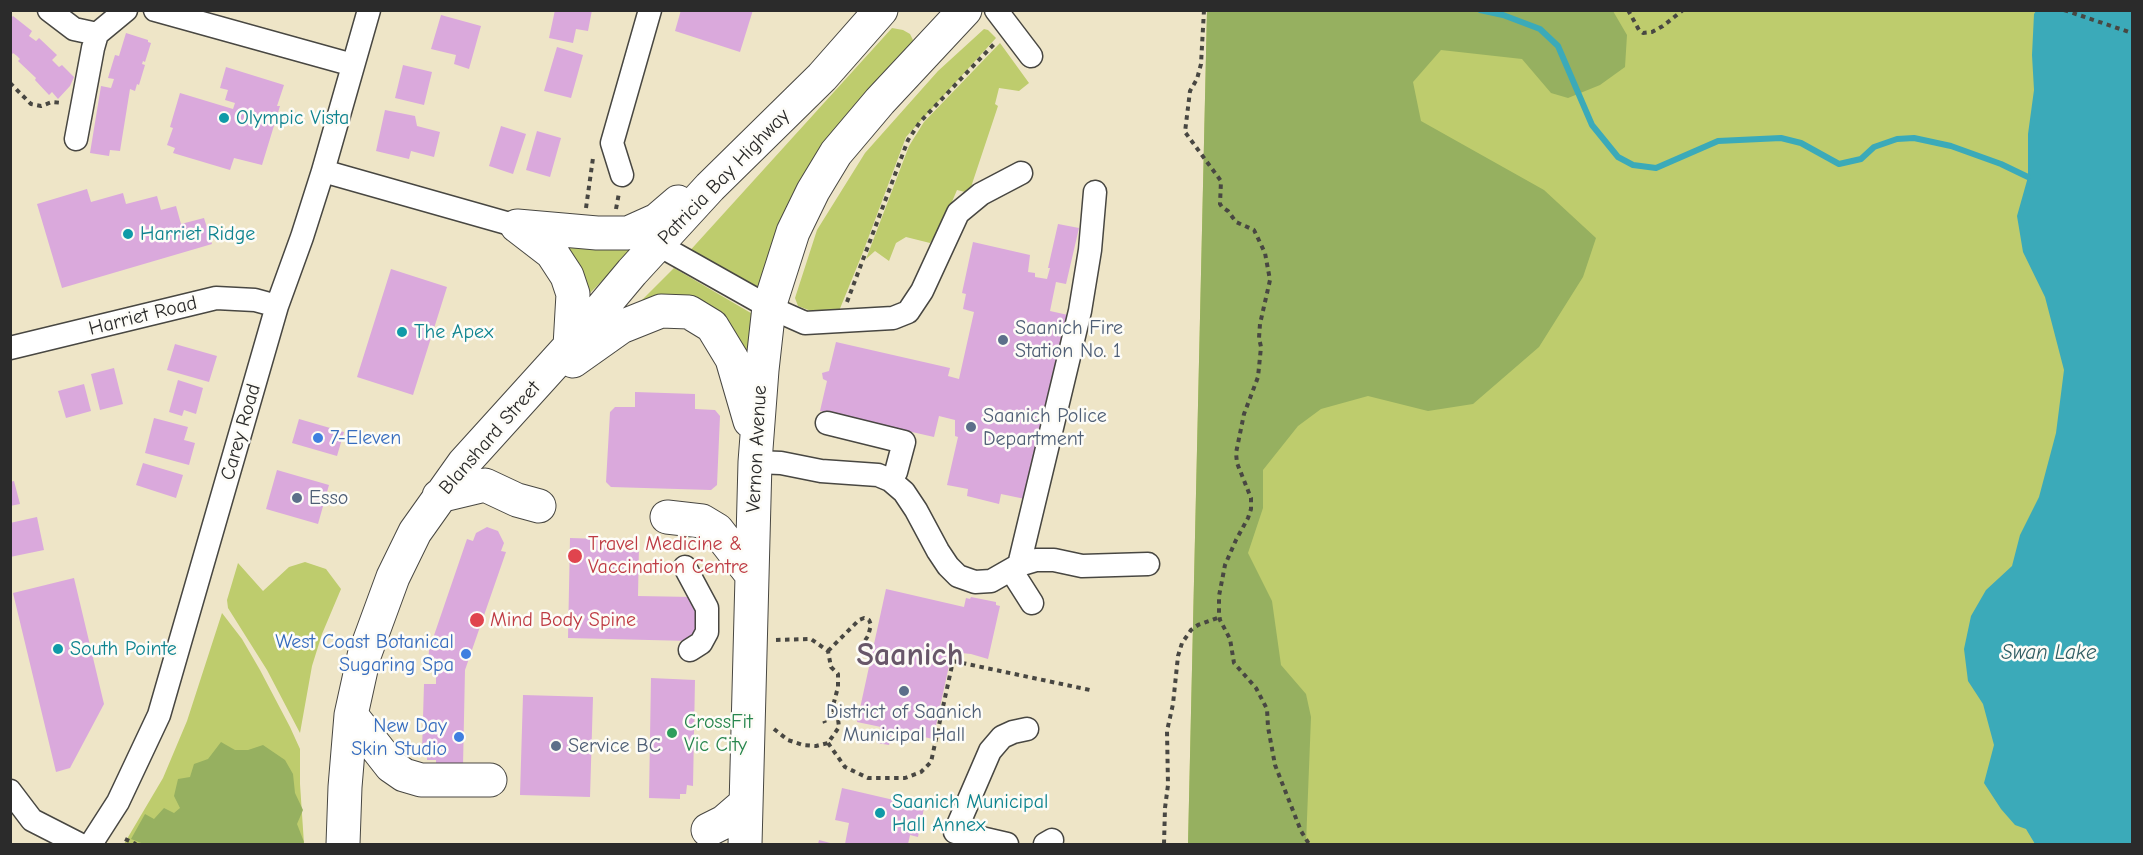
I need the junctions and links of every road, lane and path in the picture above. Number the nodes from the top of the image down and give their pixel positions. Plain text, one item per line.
1 (49, 10) edge
2 (126, 10) edge
3 (155, 10) edge
4 (369, 10) edge
5 (650, 10) edge
6 (881, 10) edge
7 (965, 10) edge
8 (1204, 10) edge
9 (1628, 10) edge
10 (1683, 10) edge
11 (2064, 10) edge
12 (1003, 19) edge
13 (2133, 33) edge
14 (98, 34) junction
15 (1031, 56) dead end
16 (353, 65) junction
17 (822, 77) junction
18 (10, 83) edge
19 (81, 110) junction
20 (76, 139) dead end
21 (323, 171) junction
22 (1021, 173) dead end
23 (622, 175) joint
24 (1095, 192) dead end
25 (615, 210) dead end
26 (517, 226) junction
27 (657, 244) junction
28 (847, 302) dead end
29 (277, 306) junction
30 (769, 307) junction
31 (570, 346) junction
32 (10, 348) edge
33 (530, 391) junction
34 (827, 423) dead end
35 (756, 452) junction
36 (890, 480) junction
37 (439, 496) junction
38 (539, 506) dead end
39 (667, 517) dead end
40 (1148, 564) dead end
41 (685, 567) dead end
42 (1015, 568) junction
43 (752, 575) junction
44 (1032, 603) dead end
45 (1220, 617) junction
46 (776, 640) dead end
47 (862, 645) dead end
48 (690, 650) dead end
49 (828, 651) junction
50 (1090, 690) dead end
51 (833, 712) junction
52 (351, 715) junction
53 (825, 723) dead end
54 (774, 729) dead end
55 (1027, 729) dead end
56 (828, 743) junction
57 (490, 780) dead end
58 (10, 791) edge
59 (746, 803) junction
60 (708, 830) dead end
61 (125, 839) dead end
62 (79, 844) edge
63 (91, 844) edge
64 (136, 844) edge
65 (344, 844) edge
66 (745, 844) edge
67 (1007, 844) edge
68 (1164, 844) edge
69 (1309, 844) edge

1 - 14 street
2 - 14 street
3 - 16 street
4 - 16 street, Carey Road
5 - 23 street
6 - 17 highway, Patricia Bay Highway
7 - 30 highway
8 - 45 path
9 - 10 path
11 - 13 path
12 - 15 street
12 - 28 path
14 - 19 street
16 - 21 street, Carey Road
17 - 26 highway
17 - 27 highway, Patricia Bay Highway
18 - 19 path
19 - 20 street
21 - 26 street
21 - 29 street, Carey Road
22 - 30 street
23 - 25 path
24 - 42 street
26 - 31 highway
27 - 30 street
27 - 31 highway, Patricia Bay Highway
29 - 32 street, Harriet Road
29 - 63 street, Carey Road
30 - 35 highway, Vernon Avenue
31 - 33 highway, Blanshard Street
33 - 35 highway
33 - 37 highway, Blanshard Street
34 - 36 street
35 - 36 street
35 - 43 highway, Vernon Avenue
36 - 42 street
37 - 38 highway
37 - 52 highway, Blanshard Street
39 - 43 highway
40 - 42 street
41 - 48 street
42 - 44 street
43 - 59 highway, Vernon Avenue
45 - 68 path
45 - 69 path
46 - 49 path
47 - 49 path
49 - 51 path
50 - 56 path
51 - 53 path
51 - 56 path
52 - 57 highway
52 - 65 highway, Blanshard Street
54 - 56 path
55 - 67 street
58 - 62 street
59 - 60 highway
59 - 66 highway, Vernon Avenue
61 - 64 path

